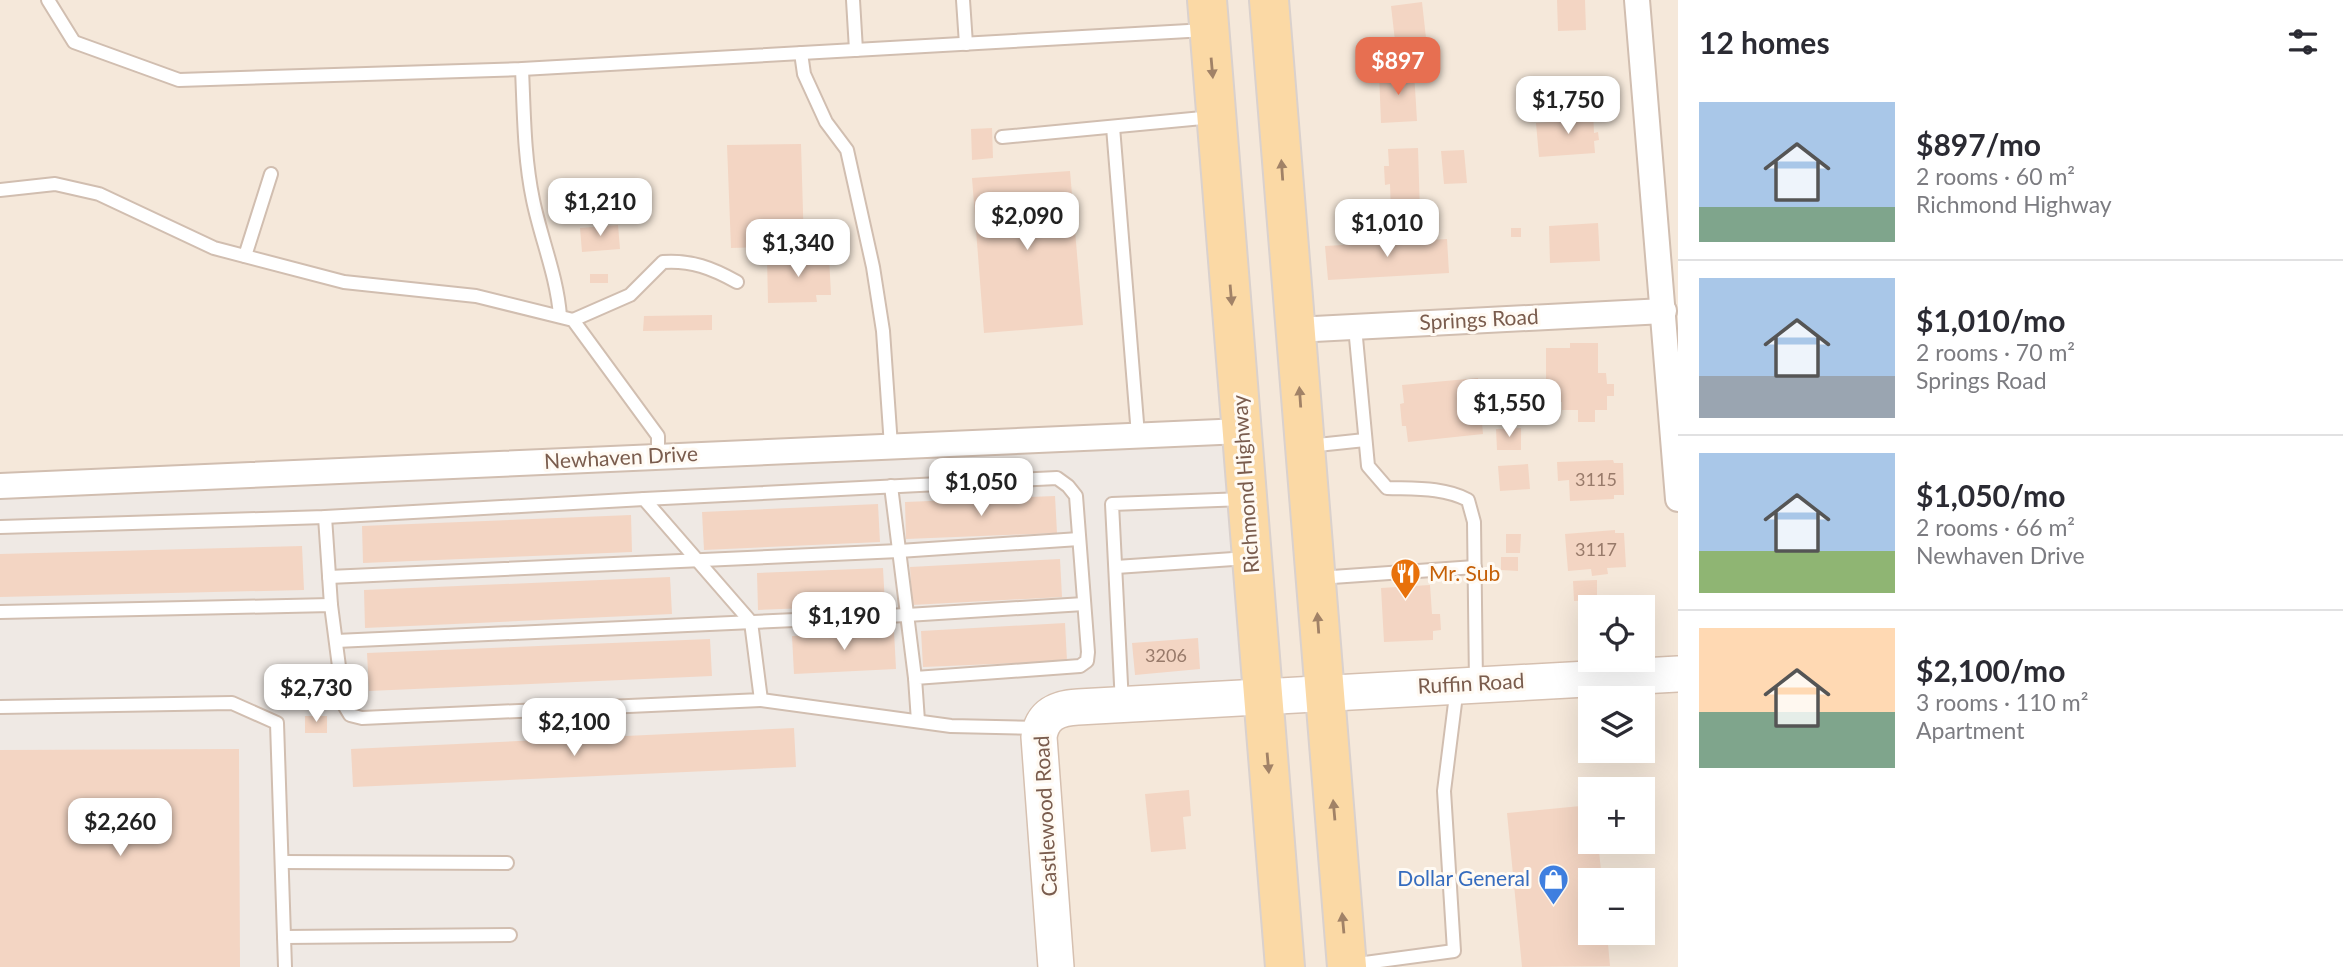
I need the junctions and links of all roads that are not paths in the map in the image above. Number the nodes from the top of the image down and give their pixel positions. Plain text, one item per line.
1 (48, 0) edge
2 (853, 0) edge
3 (963, 0) edge
4 (1269, 0) edge
5 (1637, 0) edge
6 (1208, 15) edge
7 (966, 44) junction
8 (856, 50) junction
9 (801, 53) junction
10 (522, 69) junction
11 (1216, 116) junction
12 (1113, 127) junction
13 (1002, 137) dead end
14 (271, 174) dead end
15 (0, 190) edge
16 (245, 256) junction
17 (737, 282) dead end
18 (1664, 311) junction
19 (566, 318) junction
20 (1355, 327) junction
21 (1295, 330) junction
22 (1242, 431) junction
23 (1138, 435) junction
24 (1365, 440) junction
25 (891, 446) junction
26 (1304, 447) junction
27 (658, 456) junction
28 (0, 486) edge
29 (891, 486) junction
30 (644, 499) junction
31 (1248, 499) junction
32 (1678, 499) edge
33 (325, 517) junction
34 (0, 527) edge
35 (1079, 539) junction
36 (899, 551) junction
37 (1251, 558) junction
38 (698, 561) junction
39 (1116, 567) junction
40 (1475, 568) junction
41 (329, 577) junction
42 (1314, 579) junction
43 (1084, 604) junction
44 (331, 605) junction
45 (0, 612) edge
46 (907, 615) junction
47 (751, 622) junction
48 (335, 641) junction
49 (1678, 674) edge
50 (915, 678) junction
51 (1467, 684) junction
52 (1324, 691) junction
53 (1263, 695) junction
54 (761, 700) junction
55 (1122, 704) junction
56 (0, 707) edge
57 (918, 721) junction
58 (1040, 728) junction
59 (282, 862) junction
60 (507, 863) dead end
61 (510, 935) dead end
62 (284, 937) junction
63 (1347, 966) edge
64 (285, 967) edge
65 (1056, 967) edge
66 (1285, 967) edge

1 - 10 lane
2 - 8 lane
3 - 7 lane
21 -> 4 main road
5 - 18 street
6 - 7 lane
6 -> 11 main road, Richmond Highway
7 - 8 lane
8 - 9 lane
9 - 10 lane
9 - 25 lane
10 - 19 lane
11 - 12 lane
11 -> 22 main road, Richmond Highway
12 - 13 lane
12 - 23 lane
14 - 16 lane
15 - 16 lane
16 - 19 lane
17 - 19 lane
18 - 20 street, Springs Road
18 - 32 street
19 - 27 lane
20 - 21 street, Springs Road
20 - 24 lane
26 -> 21 main road
22 - 23 street, Newhaven Drive
22 - 31 main road, Richmond Highway
23 - 25 street, Newhaven Drive
24 - 26 lane
24 - 40 lane
25 - 27 street, Newhaven Drive
26 - 42 main road
27 - 28 street, Newhaven Drive
29 - 30 lane
29 - 35 lane
29 - 36 lane
30 - 33 lane
30 - 38 lane
31 - 37 main road, Richmond Highway
31 - 39 lane
33 - 34 lane
33 - 41 lane
35 - 36 lane
35 - 43 lane
36 - 38 lane
36 - 46 lane
37 - 39 lane
37 - 53 main road, Richmond Highway
38 - 41 lane
38 - 47 lane
39 - 55 lane
40 - 42 lane
40 - 51 lane
41 - 44 lane
52 -> 42 main road
43 - 46 lane
43 - 50 lane
44 - 45 lane
44 - 48 lane
46 - 47 lane
46 - 50 lane
47 - 48 lane
47 - 54 lane
48 - 54 lane
49 - 51 street, Ruffin Road
50 - 57 lane
51 - 52 street, Ruffin Road
51 - 63 lane
52 - 53 street, Ruffin Road
63 -> 52 main road
53 - 55 street, Castlewood Road
53 -> 66 main road, Richmond Highway
54 - 57 lane
55 - 58 street, Castlewood Road
56 - 59 lane
57 - 58 lane
58 - 65 street, Castlewood Road
59 - 60 lane
59 - 62 lane
61 - 62 lane
62 - 64 lane

